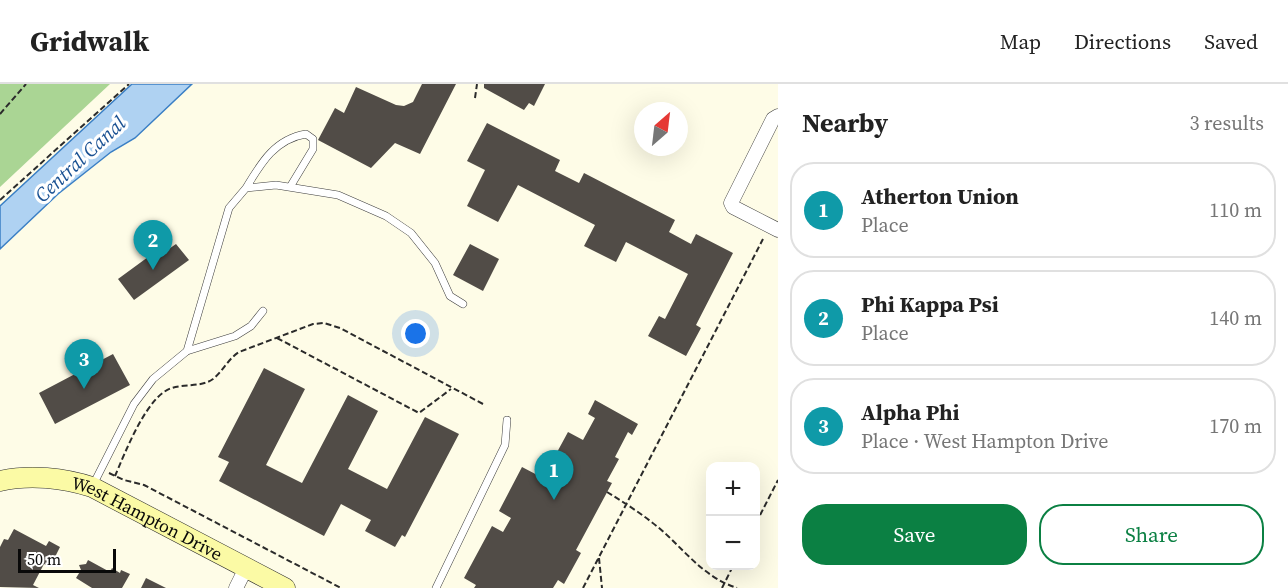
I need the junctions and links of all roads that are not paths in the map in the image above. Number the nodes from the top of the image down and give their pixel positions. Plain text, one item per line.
1 (778, 116) edge
2 (290, 187) junction
3 (246, 188) junction
4 (774, 228) edge
5 (463, 304) dead end
6 (263, 311) dead end
7 (187, 351) junction
8 (507, 420) dead end
9 (0, 481) edge
10 (92, 487) junction
11 (246, 568) junction
12 (236, 588) edge
13 (285, 588) edge
14 (436, 588) edge

1 - 4 street
2 - 3 lane
2 - 3 lane
2 - 5 lane
3 - 7 lane
6 - 7 lane
7 - 10 lane
8 - 14 lane
9 - 10 street, West Hampton Drive
10 - 11 street, West Hampton Drive
11 - 12 street
11 - 13 street, West Hampton Drive

